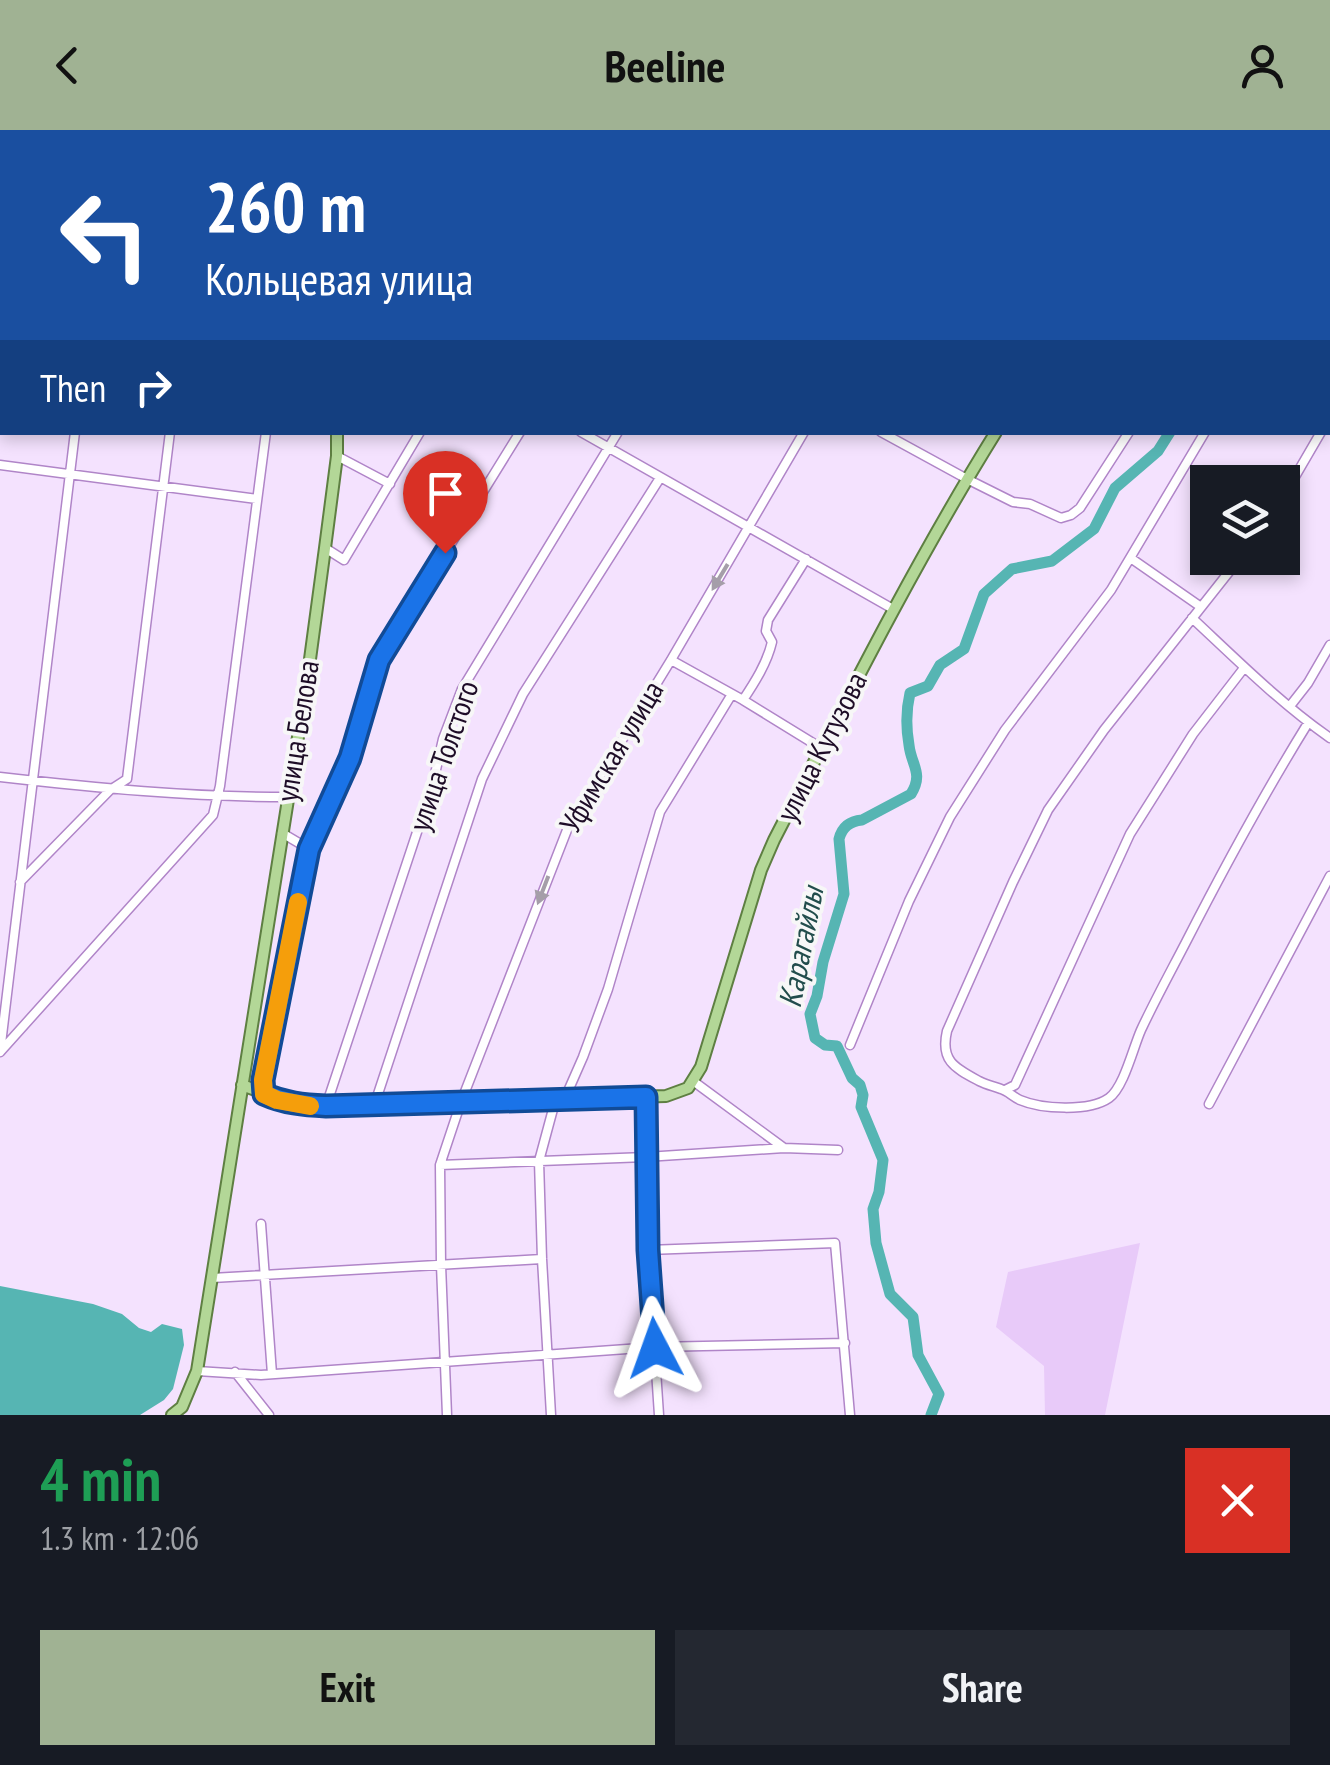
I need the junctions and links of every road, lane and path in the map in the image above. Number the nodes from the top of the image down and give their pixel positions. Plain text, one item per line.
1 (75, 435) edge
2 (170, 435) edge
3 (266, 435) edge
4 (337, 435) edge
5 (418, 435) edge
6 (518, 435) edge
7 (587, 435) edge
8 (616, 435) edge
9 (802, 435) edge
10 (886, 435) edge
11 (994, 435) edge
12 (1127, 435) edge
13 (1203, 435) edge
14 (1319, 435) edge
15 (609, 448) junction
16 (337, 456) junction
17 (0, 465) edge
18 (1300, 468) edge
19 (70, 474) junction
20 (660, 478) junction
21 (967, 480) junction
22 (390, 484) junction
23 (163, 487) junction
24 (258, 500) junction
25 (750, 527) junction
26 (326, 548) junction
27 (806, 559) junction
28 (1132, 559) junction
29 (1226, 575) edge
30 (1201, 607) junction
31 (893, 609) junction
32 (1192, 618) junction
33 (1330, 645) edge
34 (671, 660) junction
35 (1244, 668) junction
36 (732, 694) junction
37 (744, 700) junction
38 (1290, 706) junction
39 (1308, 723) junction
40 (1330, 738) edge
41 (822, 748) junction
42 (0, 777) edge
43 (31, 781) junction
44 (110, 790) junction
45 (218, 797) junction
46 (288, 797) junction
47 (282, 833) junction
48 (309, 849) junction
49 (1330, 876) edge
50 (20, 882) junction
51 (850, 1045) dead end
52 (0, 1052) edge
53 (693, 1082) junction
54 (242, 1085) junction
55 (1005, 1090) junction
56 (264, 1094) junction
57 (646, 1097) junction
58 (560, 1098) junction
59 (461, 1102) junction
60 (1209, 1104) dead end
61 (326, 1106) junction
62 (374, 1106) junction
63 (784, 1148) junction
64 (838, 1150) dead end
65 (646, 1157) junction
66 (539, 1161) junction
67 (440, 1165) junction
68 (261, 1224) dead end
69 (648, 1250) junction
70 (542, 1260) junction
71 (440, 1265) junction
72 (263, 1275) junction
73 (212, 1278) junction
74 (844, 1343) junction
75 (655, 1348) junction
76 (548, 1355) junction
77 (445, 1361) junction
78 (197, 1371) junction
79 (234, 1372) junction
80 (272, 1374) junction
81 (172, 1415) edge
82 (269, 1415) edge
83 (448, 1415) edge
84 (551, 1415) edge
85 (658, 1415) edge
86 (850, 1415) edge

1 - 19 street
2 - 23 street
3 - 24 street
4 - 16 main road, улица Белова
5 - 22 street
6 - 48 street
7 - 15 street
8 - 15 street, улица Толстого
9 - 25 street, Уфимская улица
10 - 21 street
11 - 21 main road, улица Кутузова
12 - 21 street
13 - 28 street
14 - 18 street
15 - 20 street
15 - 61 street, улица Толстого
16 - 22 street
16 - 26 main road, улица Белова
17 - 19 street
19 - 23 street
19 - 43 street
20 - 25 street
20 - 62 street
21 - 31 main road, улица Кутузова
22 - 26 street
23 - 24 street
23 - 44 street
24 - 45 street
25 - 27 street
25 -> 34 street, Уфимская улица
26 - 46 main road, улица Белова
27 - 31 street
27 - 37 street
28 - 30 street
28 - 51 street
29 - 30 street
30 - 32 street
31 - 41 main road, улица Кутузова
32 - 35 street
32 - 55 street
33 - 38 street
34 - 36 street
34 -> 59 street, Уфимская улица
35 - 38 street
35 - 55 street
36 - 37 street
36 - 58 street
37 - 41 street
38 - 39 street
39 - 40 street
39 - 55 street
41 - 53 main road, улица Кутузова
42 - 43 street
43 - 44 street
43 - 50 street
44 - 45 street
44 - 50 street
45 - 46 street
45 - 52 street
46 - 47 main road, улица Белова
47 - 48 street
47 - 54 main road, улица Белова
48 - 56 street
49 - 60 street
50 - 52 street
53 - 57 main road
53 - 63 street
54 - 56 main road
54 - 73 main road, улица Белова
56 - 61 main road
57 - 58 main road
57 - 65 street
58 - 59 main road
58 - 66 street
59 - 62 main road
59 - 67 street, Уфимская улица
61 - 62 main road
63 - 64 street
63 - 65 street
65 - 66 street
65 - 69 street
66 - 67 street
66 - 70 street
67 - 71 street, Уфимская улица
68 - 72 street
69 - 74 street
69 - 75 street
70 - 71 street
70 - 76 street
71 - 72 street
71 - 77 street, Уфимская улица
72 - 73 street
72 - 80 street
73 - 78 main road, улица Белова
74 - 75 street
74 - 86 street
75 - 76 street
75 - 85 street
76 - 77 street
76 - 84 street
77 - 80 street
77 - 83 street, Уфимская улица
78 - 79 street
78 - 81 main road, улица Белова
79 - 80 street
79 - 82 street

